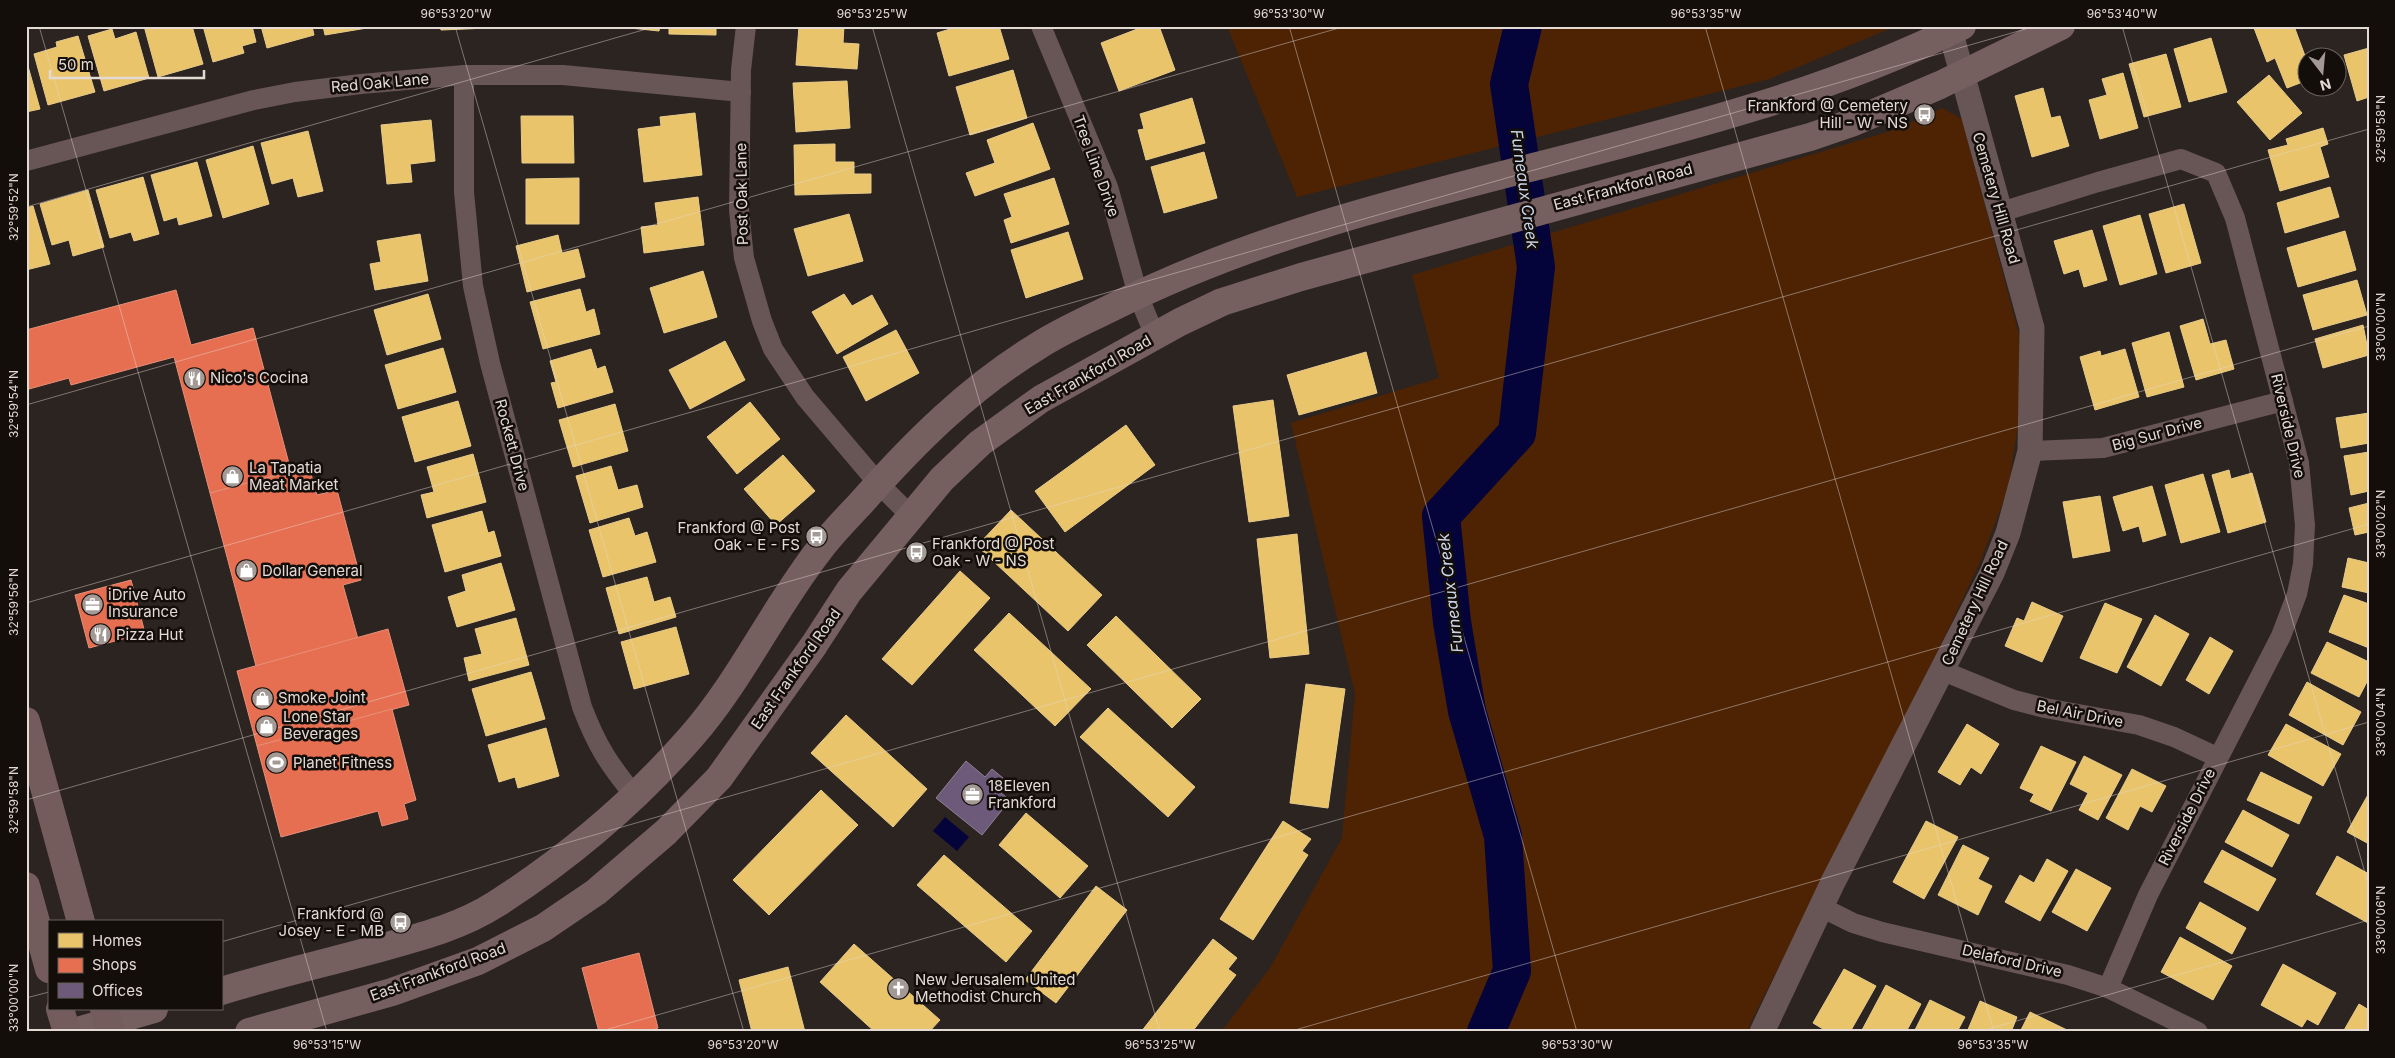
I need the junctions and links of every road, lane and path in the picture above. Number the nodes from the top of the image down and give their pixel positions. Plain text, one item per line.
1 (746, 26) edge
2 (1041, 26) edge
3 (2061, 26) edge
4 (1954, 28) edge
5 (1962, 74) junction
6 (464, 75) junction
7 (742, 92) junction
8 (26, 161) edge
9 (2001, 212) junction
10 (1138, 294) junction
11 (1154, 336) junction
12 (2283, 401) junction
13 (2030, 451) junction
14 (878, 483) junction
15 (911, 516) junction
16 (1943, 670) junction
17 (26, 721) edge
18 (2217, 757) junction
19 (634, 795) junction
20 (26, 886) edge
21 (1821, 907) junction
22 (478, 913) junction
23 (80, 920) edge
24 (494, 953) junction
25 (48, 965) edge
26 (2108, 988) junction
27 (222, 991) edge
28 (60, 1010) edge
29 (150, 1010) edge
30 (107, 1021) edge
31 (67, 1032) edge
32 (74, 1032) edge
33 (249, 1032) edge
34 (1762, 1032) edge
35 (2198, 1032) edge

1 - 7 street, Post Oak Lane
2 - 10 street, Tree Line Drive
3 - 5 main road, East Frankford Road
4 - 5 street, Cemetery Hill Road
4 - 10 main road
5 - 9 street, Cemetery Hill Road
5 - 11 main road, East Frankford Road
6 - 7 street, Red Oak Lane
6 - 8 street, Red Oak Lane
6 - 19 street, Rockett Drive
7 - 14 street, Post Oak Lane
9 - 12 street, Riverside Drive
9 - 13 street, Cemetery Hill Road
10 - 11 street, Tree Line Drive
10 - 14 main road
11 - 15 main road, East Frankford Road
12 - 13 street, Big Sur Drive
12 - 18 street, Riverside Drive
13 - 16 street, Cemetery Hill Road
14 - 15 street, Post Oak Lane
14 - 19 main road
15 - 24 main road, East Frankford Road
16 - 18 street, Bel Air Drive
16 - 21 street, Cemetery Hill Road
17 - 23 main road
18 - 26 street, Riverside Drive
19 - 22 main road
20 - 25 main road
21 - 26 street, Delaford Drive
21 - 34 street, Cemetery Hill Road
22 - 24 main road
22 - 27 main road
24 - 33 main road, East Frankford Road
26 - 35 street, Delaford Drive
28 - 31 main road
29 - 30 main road
30 - 32 main road

